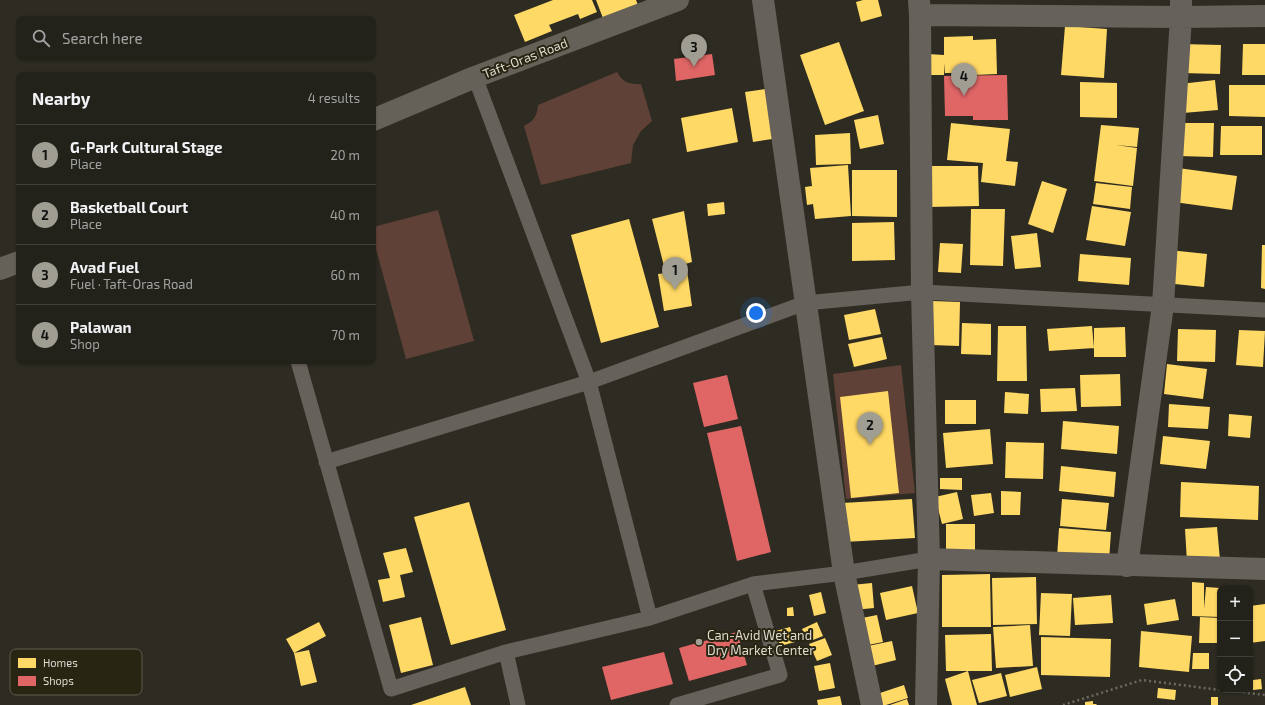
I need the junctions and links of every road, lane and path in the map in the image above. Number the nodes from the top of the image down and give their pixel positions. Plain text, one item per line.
1 (678, 0) edge
2 (763, 0) edge
3 (919, 8) edge
4 (1181, 9) edge
5 (1265, 16) edge
6 (475, 77) junction
7 (376, 119) edge
8 (16, 263) edge
9 (0, 269) edge
10 (922, 292) junction
11 (805, 303) junction
12 (1164, 305) junction
13 (1265, 310) edge
14 (299, 364) edge
15 (589, 382) junction
16 (326, 462) junction
17 (929, 559) junction
18 (1127, 566) junction
19 (1265, 569) edge
20 (844, 573) junction
21 (753, 584) junction
22 (650, 618) junction
23 (506, 652) junction
24 (1217, 689) edge
25 (1247, 693) edge
26 (1265, 695) edge
27 (518, 705) edge
28 (677, 705) edge
29 (872, 705) edge
30 (926, 705) edge
31 (1063, 705) edge

1 - 6 main road, Taft-Oras Road
2 - 11 street
3 - 4 street
3 - 10 street
4 - 5 street
4 - 12 street
6 - 7 main road, Taft-Oras Road
6 - 15 lane
8 - 9 main road
10 - 11 lane
10 - 12 lane
10 - 17 street
11 - 15 lane
11 - 20 street
12 - 13 lane
12 - 18 street
14 - 16 lane
15 - 16 lane
15 - 22 lane
16 - 23 lane
17 - 18 street
17 - 20 lane
17 - 30 street
18 - 19 street
20 - 21 lane
20 - 29 street
21 - 22 lane
21 - 28 lane
22 - 23 lane
23 - 27 lane
24 - 31 path
25 - 26 path

